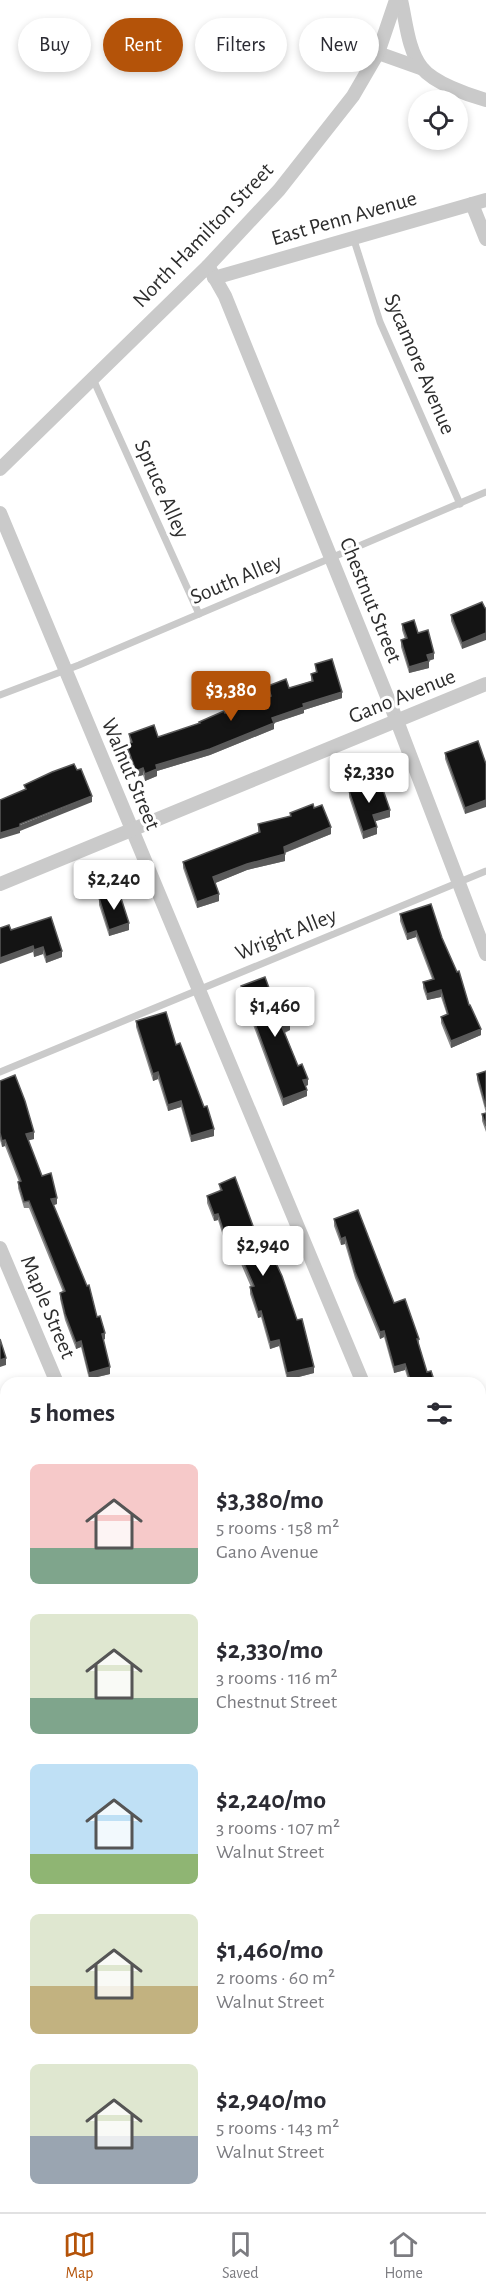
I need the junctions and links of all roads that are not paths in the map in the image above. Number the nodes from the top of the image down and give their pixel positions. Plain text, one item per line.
1 (398, 0) edge
2 (379, 49) edge
3 (379, 52) edge
4 (423, 69) junction
5 (367, 72) edge
6 (486, 100) edge
7 (486, 200) edge
8 (472, 204) junction
9 (353, 237) junction
10 (486, 239) edge
11 (211, 272) junction
12 (93, 379) junction
13 (0, 469) edge
14 (486, 492) edge
15 (460, 504) junction
16 (0, 513) edge
17 (331, 558) junction
18 (199, 614) junction
19 (65, 670) junction
20 (486, 684) edge
21 (0, 695) edge
22 (398, 721) junction
23 (132, 830) junction
24 (486, 871) edge
25 (460, 882) junction
26 (0, 884) edge
27 (486, 954) edge
28 (198, 990) junction
29 (0, 1072) edge
30 (0, 1248) edge
31 (54, 1377) edge
32 (360, 1377) edge

1 - 2 street, North Hamilton Street
1 - 4 street
3 - 4 street
4 - 6 street
5 - 11 street, North Hamilton Street
7 - 8 street, East Penn Avenue
8 - 9 street, East Penn Avenue
8 - 10 street
9 - 11 street, East Penn Avenue
9 - 15 lane, Sycamore Avenue
11 - 12 street, North Hamilton Street
11 - 17 street, Chestnut Street
12 - 13 street, North Hamilton Street
12 - 18 lane, Spruce Alley
14 - 15 lane, South Alley
15 - 17 lane, South Alley
16 - 19 street, Walnut Street
17 - 18 lane, South Alley
17 - 22 street, Chestnut Street
18 - 19 lane, South Alley
19 - 21 lane, South Alley
19 - 23 street, Walnut Street
20 - 22 street, Gano Avenue
22 - 23 street, Gano Avenue
22 - 25 street, Chestnut Street
23 - 26 street, Gano Avenue
23 - 28 street, Walnut Street
24 - 25 lane, Wright Alley
25 - 27 street, Chestnut Street
25 - 28 lane, Wright Alley
28 - 29 lane, Wright Alley
28 - 32 street, Walnut Street
30 - 31 street, Maple Street

